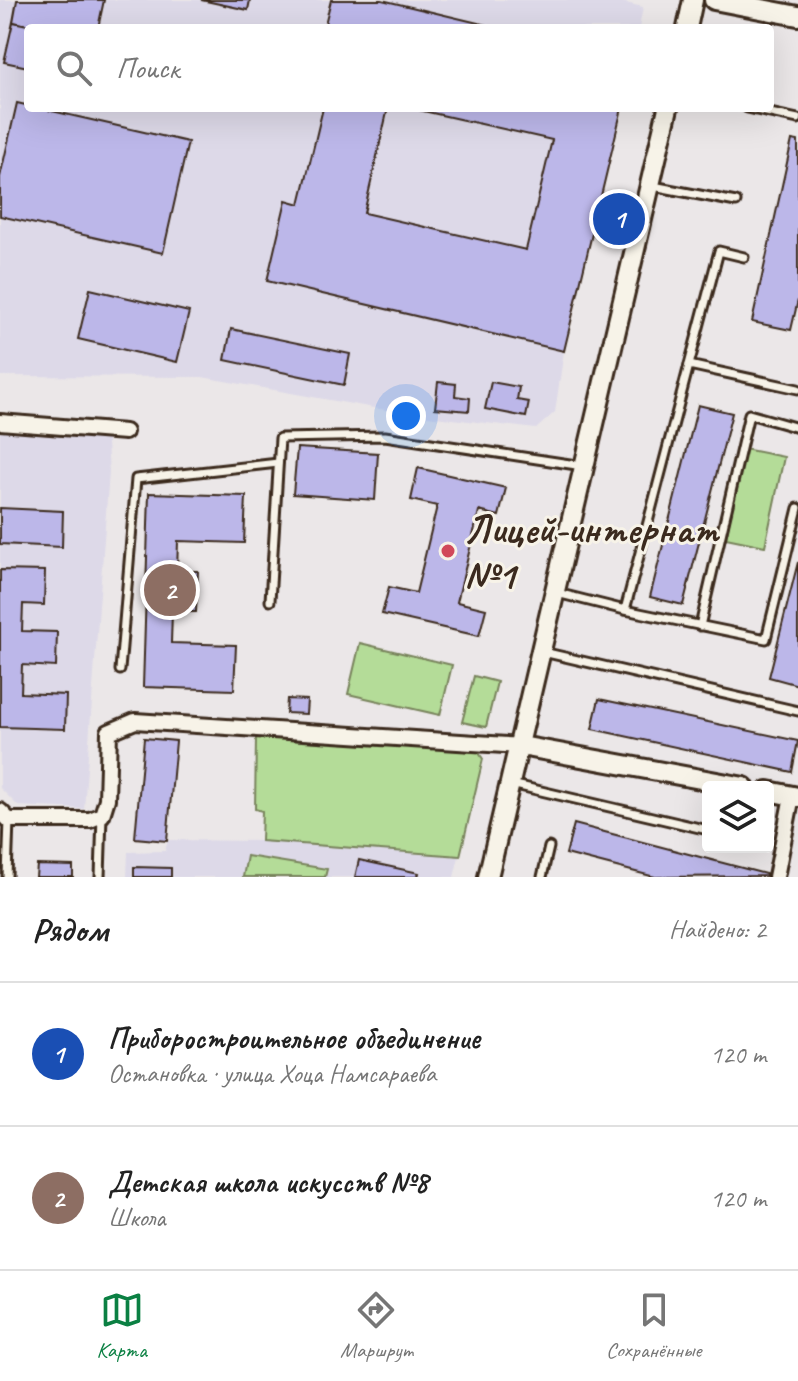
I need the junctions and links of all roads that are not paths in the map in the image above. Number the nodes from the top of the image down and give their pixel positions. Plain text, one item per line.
1 (693, 0) edge
2 (714, 0) edge
3 (798, 16) edge
4 (688, 24) edge
5 (667, 112) edge
6 (766, 112) edge
7 (798, 119) edge
8 (650, 185) junction
9 (736, 202) dead end
10 (744, 257) dead end
11 (689, 365) junction
12 (798, 389) edge
13 (0, 422) edge
14 (798, 428) edge
15 (125, 432) dead end
16 (278, 463) junction
17 (585, 466) junction
18 (798, 508) edge
19 (556, 593) junction
20 (270, 601) dead end
21 (625, 610) junction
22 (700, 626) junction
23 (542, 651) junction
24 (120, 670) dead end
25 (798, 711) edge
26 (521, 746) junction
27 (711, 781) edge
28 (511, 784) junction
29 (774, 792) edge
30 (795, 796) edge
31 (102, 815) junction
32 (5, 816) edge
33 (702, 829) edge
34 (775, 846) edge
35 (549, 847) dead end
36 (7, 877) edge
37 (100, 877) edge
38 (488, 877) edge
39 (542, 877) edge
40 (776, 877) edge

1 - 4 street
2 - 3 street
5 - 8 street
6 - 7 lane
8 - 9 lane
8 - 17 street
10 - 11 lane
11 - 12 lane
11 - 21 lane
13 - 15 street
14 - 22 lane
16 - 17 lane
16 - 20 lane
16 - 24 lane
17 - 19 street
18 - 22 lane
19 - 21 lane
19 - 23 street
21 - 22 lane
23 - 25 lane
23 - 26 street
26 - 27 street
26 - 28 street
26 - 31 street
28 - 33 lane
28 - 38 street
29 - 30 street
30 - 34 street
31 - 32 street
31 - 37 lane
32 - 36 lane
34 - 40 street
35 - 39 lane

